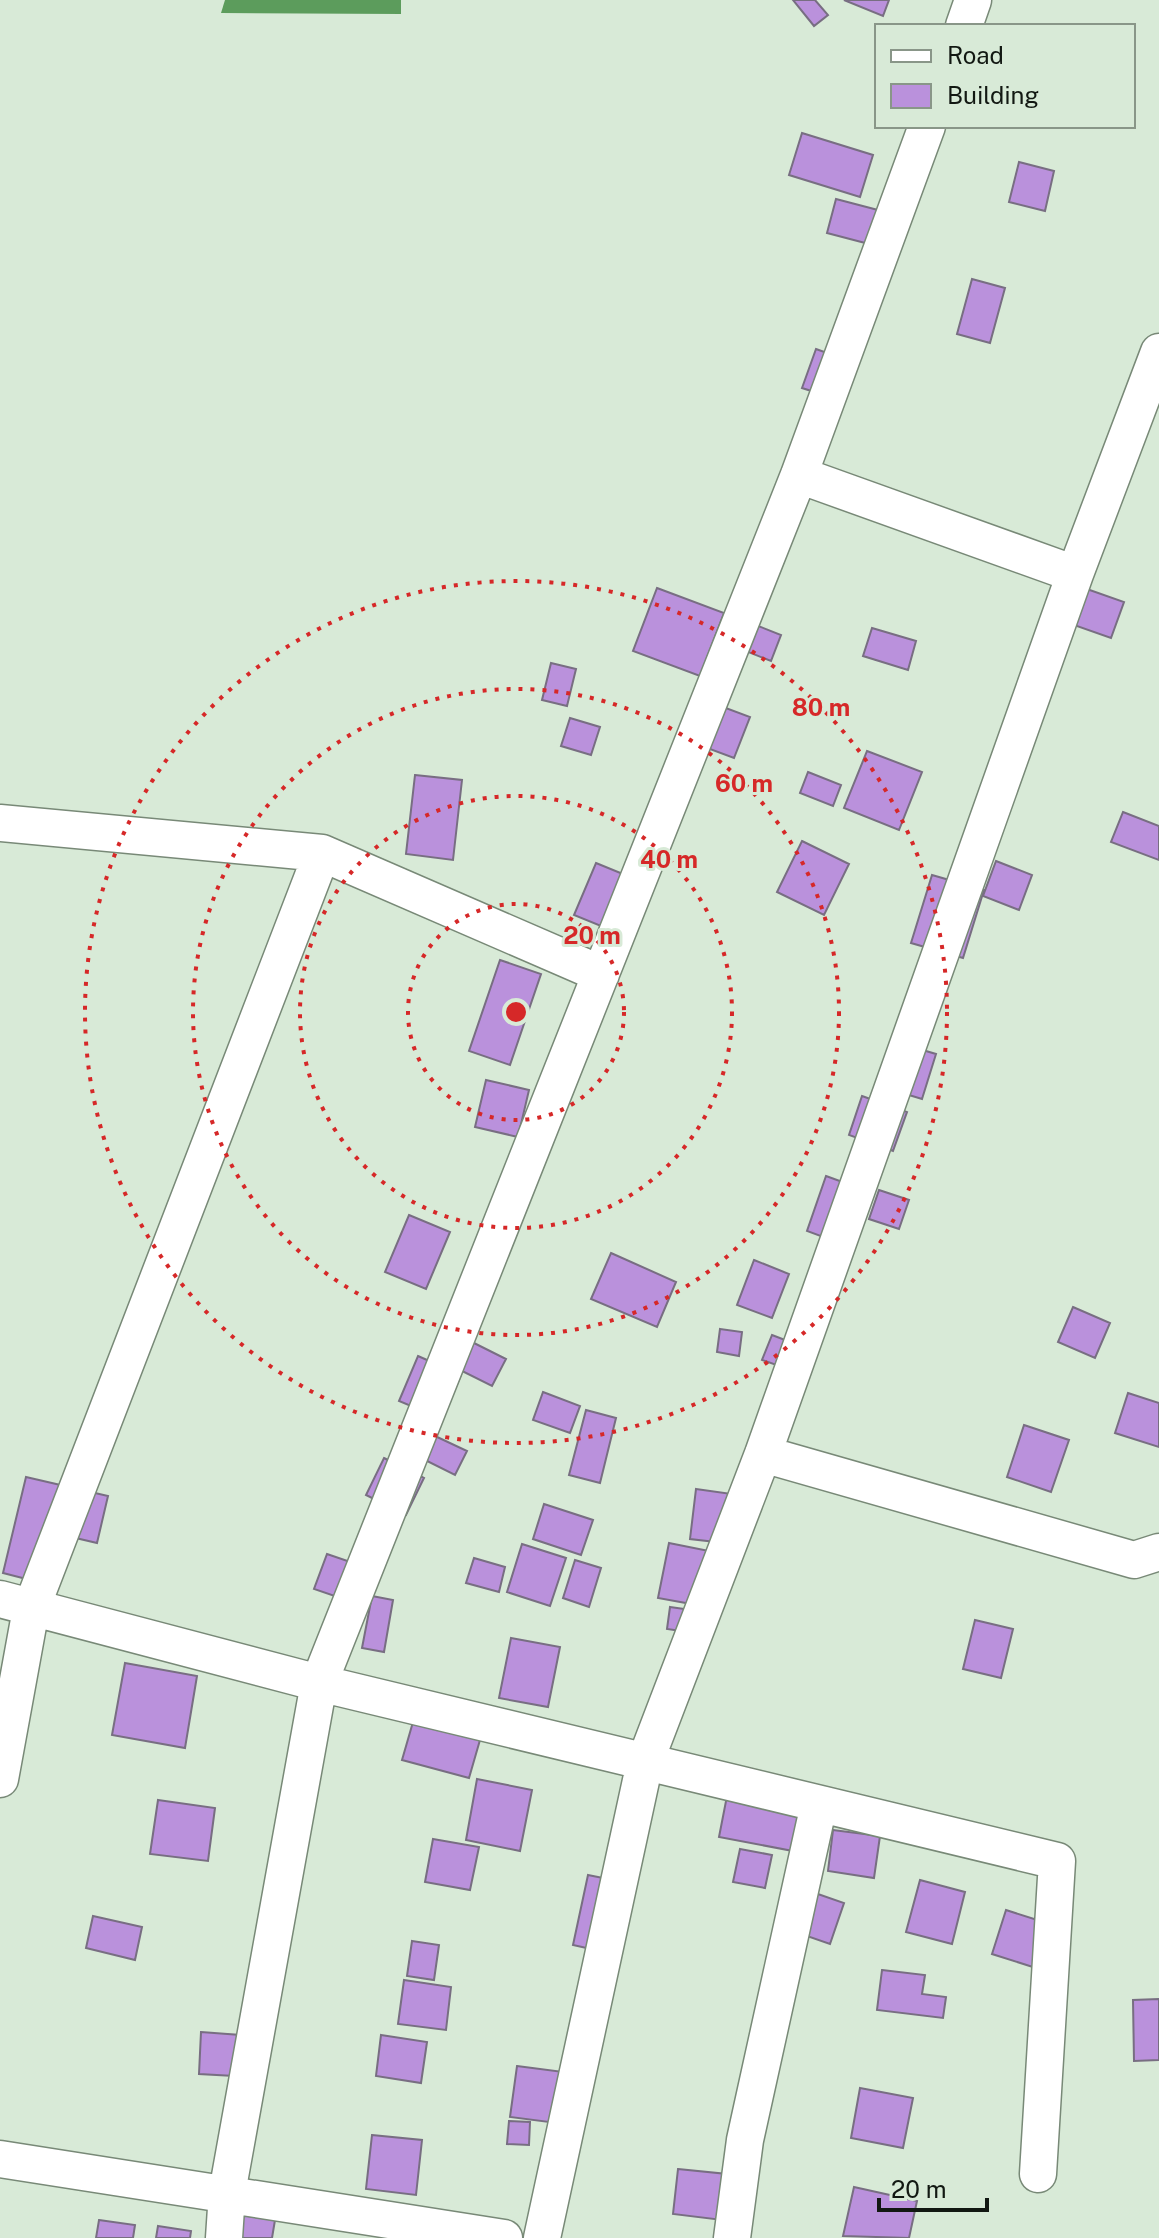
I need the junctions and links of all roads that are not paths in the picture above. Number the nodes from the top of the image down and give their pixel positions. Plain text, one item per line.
1 (973, 0) edge
2 (965, 24) edge
3 (926, 128) edge
4 (1159, 352) edge
5 (799, 475) junction
6 (1075, 574) junction
7 (0, 823) edge
8 (322, 853) junction
9 (601, 974) junction
10 (763, 1454) junction
11 (1159, 1552) edge
12 (15, 1604) edge
13 (319, 1683) junction
14 (645, 1762) junction
15 (0, 1779) edge
16 (819, 1804) junction
17 (0, 2159) edge
18 (1038, 2174) dead end
19 (227, 2193) junction
20 (224, 2238) edge
21 (504, 2238) edge
22 (542, 2238) edge
23 (732, 2238) edge

1 - 2 street
3 - 5 street
4 - 6 street
5 - 6 street
5 - 9 street
6 - 10 street
7 - 8 street
8 - 9 street
8 - 12 street
9 - 13 street
10 - 11 street
10 - 14 street
12 - 13 street
12 - 15 street
13 - 14 street
13 - 19 street
14 - 16 street
14 - 22 street
16 - 18 street
16 - 23 street
17 - 19 street
19 - 20 street
19 - 21 street

